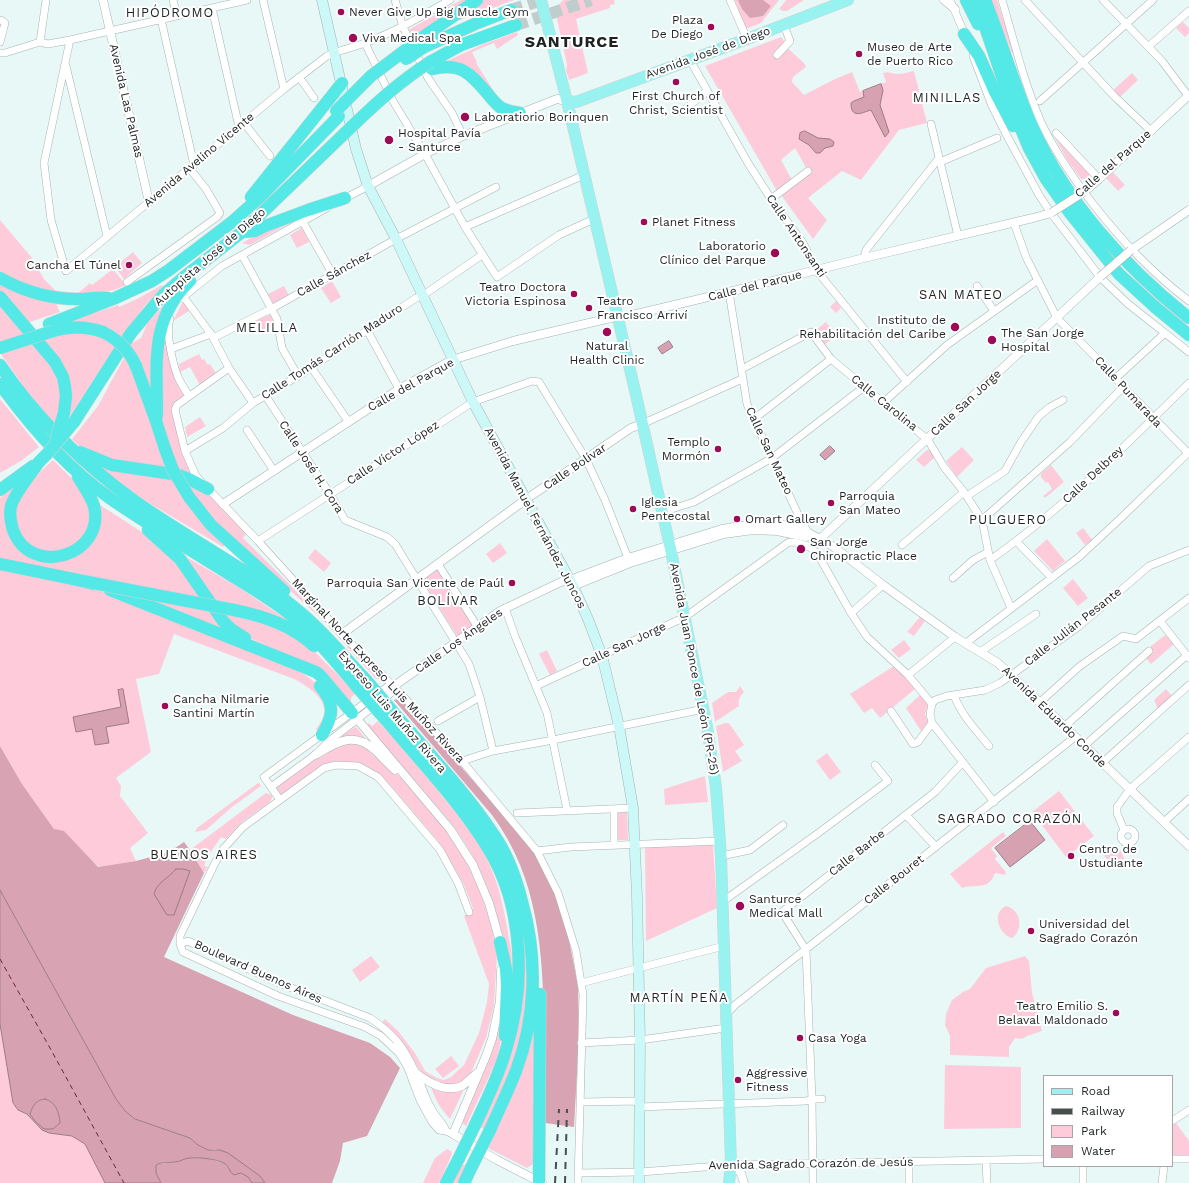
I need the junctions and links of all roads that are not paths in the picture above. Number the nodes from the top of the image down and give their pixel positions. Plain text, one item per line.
1 (46, 0) edge
2 (103, 0) edge
3 (173, 0) edge
4 (246, 0) edge
5 (263, 0) edge
6 (322, 0) edge
7 (395, 0) edge
8 (450, 0) edge
9 (477, 0) edge
10 (541, 0) edge
11 (730, 0) edge
12 (848, 0) edge
13 (944, 0) edge
14 (950, 0) edge
15 (966, 0) edge
16 (976, 0) edge
17 (985, 0) edge
18 (1002, 0) edge
19 (1025, 0) edge
20 (1103, 0) edge
21 (1152, 0) edge
22 (212, 8) junction
23 (955, 9) junction
24 (511, 10) tunnel mouth
25 (1189, 11) edge
26 (177, 16) junction
27 (161, 19) junction
28 (0, 20) edge
29 (1126, 23) junction
30 (516, 25) tunnel mouth
31 (784, 25) junction
32 (403, 27) junction
33 (110, 30) junction
34 (964, 34) junction
35 (747, 39) junction
36 (70, 40) junction
37 (0, 42) edge
38 (40, 42) junction
39 (365, 43) junction
40 (422, 44) junction
41 (1149, 46) junction
42 (334, 52) junction
43 (0, 53) edge
44 (777, 55) dead end
45 (690, 60) junction
46 (1082, 62) junction
47 (66, 64) junction
48 (431, 66) junction
49 (1001, 75) junction
50 (298, 77) junction
51 (342, 83) junction
52 (284, 89) junction
53 (708, 91) junction
54 (1189, 96) edge
55 (314, 98) dead end
56 (567, 101) junction
57 (1040, 101) dead end
58 (682, 112) dead end
59 (520, 113) junction
60 (931, 124) dead end
61 (242, 125) junction
62 (1151, 131) junction
63 (1056, 133) dead end
64 (463, 136) junction
65 (997, 138) dead end
66 (1029, 148) junction
67 (425, 154) junction
68 (270, 156) dead end
69 (939, 160) junction
70 (192, 167) junction
71 (808, 171) dead end
72 (584, 175) junction
73 (1100, 179) junction
74 (368, 186) junction
75 (496, 187) dead end
76 (1084, 192) junction
77 (345, 198) junction
78 (771, 199) junction
79 (149, 202) junction
80 (455, 208) junction
81 (1189, 210) edge
82 (1051, 213) junction
83 (594, 219) junction
84 (232, 222) junction
85 (303, 222) junction
86 (1014, 223) junction
87 (465, 227) junction
88 (242, 232) junction
89 (107, 236) junction
90 (958, 236) junction
91 (396, 239) junction
92 (1131, 250) junction
93 (242, 255) junction
94 (482, 255) junction
95 (211, 257) junction
96 (864, 258) junction
97 (817, 271) junction
98 (333, 275) junction
99 (1100, 277) junction
100 (0, 278) edge
101 (1038, 280) junction
102 (127, 282) dead end
103 (977, 286) dead end
104 (729, 292) junction
105 (183, 296) junction
106 (422, 296) junction
107 (0, 297) edge
108 (113, 299) junction
109 (1189, 301) edge
110 (271, 309) junction
111 (994, 311) junction
112 (617, 318) junction
113 (1057, 318) junction
114 (1189, 318) edge
115 (51, 328) junction
116 (366, 330) junction
117 (1165, 333) junction
118 (1189, 335) edge
119 (212, 336) junction
120 (0, 348) edge
121 (171, 349) junction
122 (1189, 352) edge
123 (831, 359) junction
124 (452, 360) junction
125 (0, 365) edge
126 (311, 367) junction
127 (229, 368) junction
128 (742, 369) junction
129 (298, 376) junction
130 (1116, 378) junction
131 (742, 379) junction
132 (906, 382) junction
133 (1189, 383) edge
134 (0, 384) edge
135 (864, 387) junction
136 (1123, 387) junction
137 (399, 389) junction
138 (265, 395) junction
139 (189, 396) junction
140 (1063, 400) dead end
141 (473, 402) junction
142 (884, 402) junction
143 (252, 403) junction
144 (754, 419) junction
145 (1153, 419) junction
146 (156, 421) junction
147 (348, 421) junction
148 (642, 424) junction
149 (247, 430) dead end
150 (928, 440) junction
151 (56, 443) junction
152 (68, 447) junction
153 (185, 451) junction
154 (302, 452) junction
155 (1188, 453) edge
156 (772, 458) junction
157 (586, 459) junction
158 (38, 462) junction
159 (76, 471) junction
160 (274, 471) junction
161 (208, 488) junction
162 (0, 490) edge
163 (330, 494) junction
164 (965, 494) junction
165 (110, 498) junction
166 (525, 500) junction
167 (223, 504) junction
168 (662, 512) junction
169 (982, 520) junction
170 (810, 534) junction
171 (820, 539) junction
172 (258, 541) junction
173 (1017, 542) junction
174 (902, 545) dead end
175 (670, 548) junction
176 (1189, 550) edge
177 (988, 552) junction
178 (628, 558) junction
179 (990, 560) junction
180 (0, 564) edge
181 (438, 564) junction
182 (953, 578) dead end
183 (1052, 578) junction
184 (417, 579) junction
185 (83, 581) junction
186 (571, 583) junction
187 (883, 585) junction
188 (1189, 598) edge
189 (505, 608) junction
190 (1011, 608) junction
191 (851, 613) junction
192 (1036, 614) dead end
193 (684, 617) junction
194 (1160, 621) junction
195 (477, 626) junction
196 (318, 628) junction
197 (342, 634) junction
198 (955, 637) junction
199 (455, 642) junction
200 (966, 643) junction
201 (1149, 651) dead end
202 (980, 652) junction
203 (602, 656) junction
204 (1188, 657) edge
205 (333, 660) junction
206 (304, 666) junction
207 (908, 675) junction
208 (1012, 676) junction
209 (362, 683) junction
210 (1189, 685) edge
211 (394, 686) junction
212 (536, 686) junction
213 (954, 695) junction
214 (480, 697) junction
215 (1039, 703) junction
216 (932, 704) junction
217 (704, 709) junction
218 (891, 711) dead end
219 (355, 716) junction
220 (390, 717) junction
221 (438, 721) dead end
222 (932, 723) junction
223 (619, 726) junction
224 (1064, 727) junction
225 (322, 735) junction
226 (1075, 737) junction
227 (1189, 737) edge
228 (553, 740) junction
229 (990, 746) dead end
230 (1084, 746) junction
231 (493, 751) junction
232 (315, 755) junction
233 (462, 761) junction
234 (963, 762) junction
235 (1102, 763) junction
236 (875, 765) dead end
237 (408, 779) junction
238 (271, 787) junction
239 (1130, 789) junction
240 (1189, 799) edge
241 (280, 800) junction
242 (994, 802) junction
243 (633, 808) junction
244 (614, 809) junction
245 (567, 810) junction
246 (517, 813) dead end
247 (906, 815) junction
248 (1164, 822) junction
249 (783, 825) dead end
250 (1124, 830) dead end
251 (720, 841) junction
252 (635, 844) junction
253 (614, 845) junction
254 (1189, 846) edge
255 (936, 847) junction
256 (537, 851) junction
257 (721, 856) junction
258 (722, 902) junction
259 (469, 912) dead end
260 (529, 928) junction
261 (500, 942) junction
262 (180, 944) junction
263 (724, 946) junction
264 (806, 950) junction
265 (638, 967) junction
266 (581, 983) junction
267 (726, 1014) junction
268 (370, 1018) junction
269 (378, 1024) junction
270 (365, 1027) junction
271 (724, 1029) junction
272 (374, 1032) junction
273 (640, 1040) junction
274 (581, 1043) junction
275 (507, 1050) junction
276 (479, 1071) junction
277 (417, 1074) junction
278 (812, 1099) junction
279 (822, 1099) dead end
280 (729, 1101) junction
281 (580, 1102) junction
282 (639, 1104) junction
283 (1189, 1110) edge
284 (1173, 1120) edge
285 (450, 1132) junction
286 (1043, 1159) edge
287 (1173, 1159) edge
288 (1189, 1159) edge
289 (986, 1160) junction
290 (909, 1162) junction
291 (813, 1164) junction
292 (731, 1165) junction
293 (1083, 1167) edge
294 (1164, 1167) edge
295 (640, 1172) junction
296 (578, 1173) junction
297 (540, 1182) edge
298 (446, 1183) edge
299 (464, 1183) edge
300 (578, 1183) edge
301 (640, 1183) edge
302 (730, 1183) edge
303 (744, 1183) edge
304 (813, 1183) edge
305 (909, 1183) edge
306 (986, 1183) edge
307 (1083, 1183) edge
308 (1162, 1183) edge

1 - 38 street
2 - 33 street, Avenida Las Palmas
3 - 26 street
4 - 22 street
5 - 52 street
6 - 42 main road, Avenida Manuel Fernández Juncos
7 - 32 street
8 - 32 street, Avenida Avelino Vicente
9 - 40 highway
10 - 56 main road
11 - 35 street
12 - 31 main road, Avenida José de Diego
13 - 23 street
14 - 23 street
15 - 49 highway
16 - 49 highway
17 - 114 highway
18 - 76 street
19 - 46 street
20 - 29 street
21 - 29 street
22 - 26 street
22 - 61 street
23 - 34 street
24 - 40 highway, Autopista José de Diego
25 - 41 street
26 - 27 street
27 - 33 street
27 - 70 street
28 - 37 street
29 - 41 street
29 - 46 street
30 - 48 highway
31 - 35 main road, Avenida José de Diego
31 - 44 street
32 - 39 street, Avenida Avelino Vicente
32 - 64 street
33 - 36 street
33 - 79 street, Avenida Las Palmas
34 - 66 highway
34 - 82 street
35 - 45 main road, Avenida José de Diego
36 - 38 street
36 - 47 street
38 - 43 street
39 - 42 street, Avenida Avelino Vicente
39 - 67 street
40 - 84 highway, Autopista José de Diego, bridge
41 - 54 street
42 - 50 street, Avenida Avelino Vicente
42 - 51 main road, Avenida Manuel Fernández Juncos
45 - 53 street, Calle Antonsanti
45 - 56 main road, Avenida José de Diego
46 - 57 street
46 - 62 street
47 - 89 street
47 - 89 street, Avenida Avelino Vicente
48 - 59 highway
48 - 88 highway, Autopista José de Diego, bridge
49 - 66 highway
50 - 52 street, Avenida Avelino Vicente
50 - 55 street
51 - 74 main road, Avenida Manuel Fernández Juncos
51 - 84 highway
52 - 61 street, Avenida Avelino Vicente
53 - 58 street
53 - 78 street, Calle Antonsanti
54 - 62 street, Calle del Parque
56 - 59 street
56 - 72 main road
59 - 64 street
60 - 69 street
61 - 68 street
61 - 70 street, Avenida Avelino Vicente
62 - 73 street, Calle del Parque
63 - 73 street
64 - 67 street
65 - 69 street
66 - 118 highway
67 - 74 street
67 - 80 street
69 - 90 street
69 - 96 street
70 - 79 street, Avenida Avelino Vicente
70 - 102 street
71 - 78 street
72 - 83 main road
72 - 87 street
73 - 76 street, Calle del Parque
74 - 77 street
74 - 91 main road, Avenida Manuel Fernández Juncos
75 - 80 street, Calle Sánchez
76 - 82 street, Calle del Parque, bridge
76 - 92 street
77 - 85 street
77 - 88 highway
78 - 97 street, Calle Antonsanti
79 - 89 street, Avenida Avelino Vicente
80 - 87 street
80 - 91 street, Calle Sánchez
81 - 92 street, Calle San Jorge
82 - 86 street, Calle del Parque
82 - 99 street
83 - 94 street
83 - 112 main road
84 - 108 highway, Autopista José de Diego
85 - 93 street
85 - 98 street
86 - 90 street, Calle del Parque
86 - 101 street, Calle Pumarada
87 - 94 street
88 - 95 highway, Autopista José de Diego
90 - 96 street, Calle del Parque
91 - 98 street, Calle Sánchez
91 - 106 main road, Avenida Manuel Fernández Juncos
92 - 99 street, Calle San Jorge, bridge
92 - 109 street
93 - 105 street
93 - 110 street
94 - 106 street, Calle Tomás Carrión Maduro
95 - 146 highway
95 - 151 highway, Autopista José de Diego, bridge
96 - 97 street, Calle del Parque
97 - 104 street, Calle del Parque
97 - 132 street, Calle Antonsanti
98 - 110 street, Calle Sánchez
99 - 113 street, Calle San Jorge
99 - 117 street
100 - 108 highway
101 - 111 street
101 - 113 street, Calle Pumarada
103 - 111 street
104 - 112 street, Calle del Parque
104 - 128 street, Calle San Mateo
105 - 119 street
105 - 121 street
106 - 116 street, Calle Tomás Carrión Maduro
106 - 124 main road, Avenida Manuel Fernández Juncos
107 - 151 highway, bridge
108 - 115 highway, Autopista José de Diego
110 - 119 street, Calle Sánchez
110 - 129 street
111 - 132 street
112 - 124 street, Calle del Parque
112 - 148 main road
113 - 130 street, Calle Pumarada
113 - 150 street, Calle San Jorge
115 - 120 highway, bridge
115 - 146 highway, bridge
116 - 126 street, Calle Tomás Carrión Maduro
116 - 137 street
117 - 122 street
117 - 130 street
119 - 121 street, Calle Sánchez
119 - 127 street
121 - 139 street
123 - 128 street, Calle Carolina
123 - 135 street, Calle Carolina
123 - 144 street
124 - 137 street, Calle del Parque
124 - 141 main road, Avenida Manuel Fernández Juncos
125 - 152 highway, Expreso Luis Muñoz Rivera
126 - 129 street, Calle Tomás Carrión Maduro
126 - 147 street
127 - 139 street
127 - 143 street
128 - 131 street, Calle San Mateo
129 - 138 street, Calle Tomás Carrión Maduro
130 - 136 street, Calle Pumarada
131 - 144 street, Calle San Mateo
131 - 148 street, Calle Bolívar
132 - 142 street
133 - 145 street, Calle Delbrey
134 - 159 highway, Expreso Luis Muñoz Rivera
135 - 142 street, Calle Carolina
135 - 156 street
136 - 145 street, Calle Pumarada
136 - 169 street
137 - 147 street, Calle del Parque
138 - 143 street, Calle Tomás Carrión Maduro
138 - 154 street, Calle José H. Cora
139 - 153 street, Marginal Norte Expreso Luis Muñoz Rivera
140 - 164 street
141 - 157 street, Calle Víctor López
141 - 163 street, Calle Víctor López
141 - 166 main road, Avenida Manuel Fernández Juncos
142 - 150 street, Calle Carolina
143 - 153 street, Calle Tomás Carrión Maduro
144 - 156 street, Calle San Mateo
145 - 155 street, Calle Pumarada
145 - 173 street, Calle Delbrey
146 - 196 highway, bridge
147 - 154 street, Calle del Parque
148 - 157 street, Calle Bolívar
148 - 168 main road, Avenida Juan Ponce de León (PR-25)
149 - 160 street
150 - 164 street, Calle Carolina
150 - 171 street, Calle San Jorge
151 - 158 highway, Autopista José de Diego, bridge
152 - 161 highway
152 - 196 highway, Expreso Luis Muñoz Rivera
153 - 161 street, Marginal Norte Expreso Luis Muñoz Rivera
154 - 160 street, Calle del Parque
154 - 163 street, Calle José H. Cora
155 - 183 street
156 - 168 street
156 - 170 street, Calle San Mateo
157 - 166 street, Calle Bolívar
157 - 178 street
158 - 159 highway
158 - 162 highway, Autopista José de Diego
159 - 165 highway, Expreso Luis Muñoz Rivera
160 - 167 street, Calle del Parque
161 - 167 street, Marginal Norte Expreso Luis Muñoz Rivera
163 - 172 street, Calle Víctor López
163 - 184 street, Calle José H. Cora
164 - 169 street, Calle Carolina
164 - 174 street
165 - 205 highway, Expreso Luis Muñoz Rivera
165 - 206 highway
166 - 181 street, Calle Bolívar
166 - 186 main road, Avenida Manuel Fernández Juncos
167 - 172 street, Marginal Norte Expreso Luis Muñoz Rivera
168 - 175 main road, Avenida Juan Ponce de León (PR-25)
169 - 177 street, Calle Carolina
170 - 171 street, Avenida Eduardo Conde
170 - 175 street, Avenida Eduardo Conde
171 - 187 street, Avenida Eduardo Conde
172 - 197 street, Marginal Norte Expreso Luis Muñoz Rivera
173 - 179 street, Calle Delbrey
173 - 183 street
175 - 178 street
175 - 186 street
175 - 193 main road, Avenida Juan Ponce de León (PR-25)
176 - 208 street, Calle Julián Pesante
177 - 179 street, Calle Carolina
177 - 182 street
178 - 186 street
179 - 190 street, Calle Carolina
180 - 185 highway
181 - 184 street, Calle Bolívar
181 - 195 street
183 - 190 street
184 - 197 street, Calle Bolívar
184 - 199 street, Calle José H. Cora
185 - 205 highway, bridge
185 - 206 highway, bridge
186 - 189 street, Calle Los Ángeles
186 - 203 main road, Avenida Manuel Fernández Juncos
187 - 191 street
187 - 198 street, Avenida Eduardo Conde
188 - 194 street
189 - 195 street, Calle Los Ángeles
189 - 212 street
190 - 200 street
191 - 193 street, Calle San Jorge
191 - 207 street
192 - 202 street
193 - 203 street, Calle San Jorge
193 - 217 main road, Avenida Juan Ponce de León (PR-25)
194 - 204 street
194 - 215 street
195 - 199 street, Calle Los Ángeles
196 - 209 highway, Expreso Luis Muñoz Rivera
197 - 211 street, Marginal Norte Expreso Luis Muñoz Rivera
198 - 200 street, Avenida Eduardo Conde
198 - 207 street
199 - 211 street, Calle Los Ángeles
199 - 214 street, Calle José H. Cora
200 - 202 street, Avenida Eduardo Conde
201 - 224 street
202 - 208 street, Avenida Eduardo Conde
203 - 212 street, Calle San Jorge
203 - 223 main road, Avenida Manuel Fernández Juncos
204 - 230 street
205 - 209 highway, Expreso Luis Muñoz Rivera
206 - 219 highway
206 - 225 highway
207 - 216 street
208 - 213 street, Calle Julián Pesante
208 - 215 street, Avenida Eduardo Conde
209 - 220 highway, Expreso Luis Muñoz Rivera, bridge
210 - 235 street
211 - 219 street, Calle Los Ángeles
211 - 233 street, Marginal Norte Expreso Luis Muñoz Rivera
212 - 228 street
213 - 216 street, Calle Julián Pesante
213 - 229 street
214 - 221 street
214 - 231 street, Calle José H. Cora
215 - 224 street, Avenida Eduardo Conde
216 - 222 street
217 - 223 street
217 - 251 main road, Avenida Juan Ponce de León (PR-25)
218 - 222 street
219 - 225 street, Calle Los Ángeles
219 - 232 street, Calle Los Ángeles
219 - 237 street
220 - 260 highway, Expreso Luis Muñoz Rivera
220 - 275 highway, Expreso Luis Muñoz Rivera
222 - 234 street
223 - 228 street
223 - 243 main road, Avenida Manuel Fernández Juncos
224 - 226 street, Avenida Eduardo Conde
225 - 238 street, Calle Los Ángeles
226 - 230 street, Avenida Eduardo Conde
226 - 242 street, Calle Bouret
227 - 239 street
228 - 231 street
228 - 245 street
230 - 235 street, Avenida Eduardo Conde
231 - 233 street
232 - 237 street
232 - 238 street, Calle Los Ángeles
233 - 256 street, Marginal Norte Expreso Luis Muñoz Rivera
234 - 242 street
234 - 247 street, Calle Barbe
235 - 239 street, Avenida Eduardo Conde
236 - 258 street
237 - 261 street
238 - 241 street
239 - 248 street, Avenida Eduardo Conde
239 - 250 street
240 - 248 street
241 - 259 street
241 - 262 street
242 - 255 street, Calle Bouret
243 - 244 street
243 - 252 main road, Avenida Manuel Fernández Juncos
244 - 245 street
244 - 253 street
245 - 246 street
247 - 255 street
247 - 264 street, Calle Barbe
248 - 254 street, Avenida Eduardo Conde
249 - 257 street
251 - 252 street
251 - 257 main road, Avenida Juan Ponce de León (PR-25)
252 - 253 street
252 - 265 main road, Avenida Manuel Fernández Juncos
253 - 256 street
255 - 264 street, Calle Bouret
256 - 266 street, Marginal Norte Expreso Luis Muñoz Rivera
257 - 258 main road, Avenida Juan Ponce de León (PR-25)
258 - 263 main road, Avenida Juan Ponce de León (PR-25)
260 - 297 highway
260 - 299 highway, Expreso Luis Muñoz Rivera, bridge
261 - 275 highway
261 - 276 street
262 - 268 street, Boulevard Buenos Aires
262 - 270 street, Boulevard Buenos Aires
263 - 265 street
263 - 267 main road, Avenida Juan Ponce de León (PR-25)
264 - 267 street, Calle Bouret
264 - 278 street
265 - 266 street
265 - 273 main road, Avenida Manuel Fernández Juncos
266 - 274 street, Marginal Norte Expreso Luis Muñoz Rivera
267 - 271 main road, Avenida Juan Ponce de León (PR-25)
268 - 269 street, Boulevard Buenos Aires
268 - 270 street
269 - 272 street
269 - 277 street, Boulevard Buenos Aires
270 - 272 street, Boulevard Buenos Aires
271 - 273 street
271 - 280 main road, Avenida Juan Ponce de León (PR-25)
272 - 285 street, Boulevard Buenos Aires
273 - 274 street
273 - 282 main road, Avenida Manuel Fernández Juncos
274 - 281 street, Marginal Norte Expreso Luis Muñoz Rivera
275 - 298 highway, Expreso Luis Muñoz Rivera, bridge
276 - 277 street
276 - 285 street
277 - 285 street, Boulevard Buenos Aires
278 - 279 street
278 - 280 street
278 - 291 street
280 - 282 street
280 - 292 main road, Avenida Juan Ponce de León (PR-25)
281 - 282 street
281 - 296 street, Marginal Norte Expreso Luis Muñoz Rivera
282 - 295 main road, Avenida Manuel Fernández Juncos
283 - 284 street
285 - 297 street
286 - 289 street, Avenida Sagrado Corazón de Jesús
287 - 288 street
289 - 290 street, Avenida Sagrado Corazón de Jesús
289 - 306 street
290 - 291 street, Avenida Sagrado Corazón de Jesús
290 - 305 street
291 - 292 street, Avenida Sagrado Corazón de Jesús
291 - 304 street
292 - 295 street, Avenida Sagrado Corazón de Jesús
292 - 302 main road, Avenida Juan Ponce de León (PR-25)
292 - 303 street
293 - 307 street
294 - 308 street
295 - 296 street, Avenida Sagrado Corazón de Jesús
295 - 301 main road, Avenida Manuel Fernández Juncos
296 - 300 street, Marginal Norte Expreso Luis Muñoz Rivera

